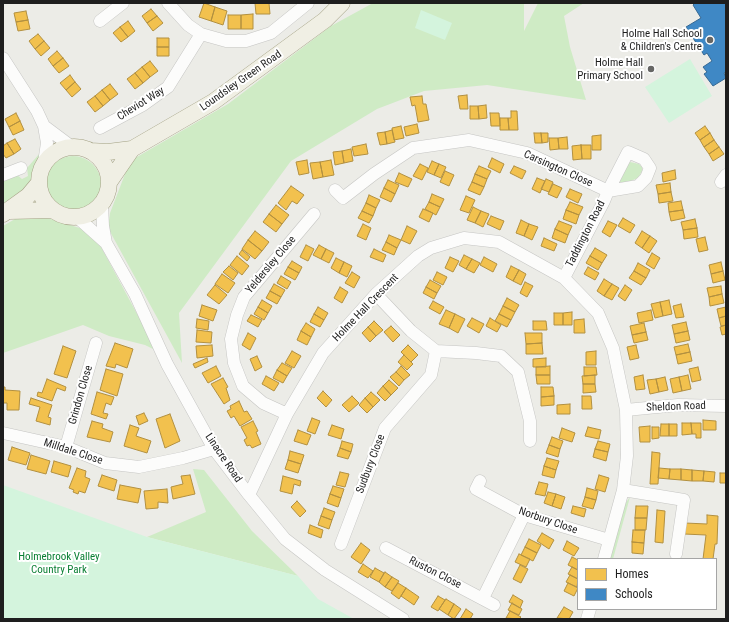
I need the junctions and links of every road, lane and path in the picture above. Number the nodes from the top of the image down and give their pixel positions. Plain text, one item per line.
1 (123, 3) edge
2 (168, 3) edge
3 (342, 3) edge
4 (305, 4) edge
5 (100, 21) dead end
6 (201, 34) junction
7 (3, 58) edge
8 (44, 126) junction
9 (100, 128) dead end
10 (72, 147) junction
11 (132, 149) junction
12 (90, 151) junction
13 (44, 163) junction
14 (21, 168) dead end
15 (3, 175) edge
16 (110, 181) junction
17 (38, 184) junction
18 (335, 190) dead end
19 (608, 191) joint
20 (102, 205) junction
21 (52, 210) junction
22 (6, 212) edge
23 (314, 214) dead end
24 (78, 218) junction
25 (106, 243) junction
26 (564, 278) junction
27 (376, 294) junction
28 (96, 343) dead end
29 (436, 351) junction
30 (726, 406) edge
31 (626, 410) junction
32 (287, 414) junction
33 (3, 433) edge
34 (530, 441) dead end
35 (66, 448) junction
36 (214, 449) junction
37 (480, 481) dead end
38 (623, 490) junction
39 (249, 495) junction
40 (524, 514) junction
41 (609, 540) junction
42 (341, 544) dead end
43 (386, 548) dead end
44 (676, 554) dead end
45 (604, 558) edge
46 (483, 598) junction
47 (494, 605) dead end
48 (403, 619) edge

1 - 5 street
2 - 6 street
3 - 11 main road, Loundsley Green Road
4 - 6 street
6 - 9 street, Cheviot Way
7 - 8 street
8 - 10 street
8 - 13 street
10 - 12 main road
10 - 13 main road
11 - 12 main road, Loundsley Green Road
11 - 16 main road, Loundsley Green Road
12 - 16 main road
13 - 17 main road
14 - 15 street
16 - 20 main road
17 - 21 main road
17 - 22 main road
18 - 19 street, Carsington Close
19 - 26 street, Taddington Road
20 - 24 main road
20 - 25 street, Linacre Road
21 - 22 main road
21 - 24 main road
23 - 32 street, Yeldersley Close
24 - 25 street, Linacre Road
25 - 36 street, Linacre Road
26 - 27 street, Holme Hall Crescent
26 - 31 street, Holme Hall Crescent
27 - 29 street
27 - 32 street, Holme Hall Crescent
28 - 35 street, Grindon Close
29 - 34 street
29 - 42 street, Sudbury Close
30 - 31 street, Sheldon Road
31 - 38 street, Holme Hall Crescent
32 - 39 street, Holme Hall Crescent
33 - 35 street, Milldale Close
35 - 36 street, Milldale Close
36 - 39 street, Linacre Road
37 - 40 street, Norbury Close
38 - 41 street, Holme Hall Crescent
38 - 44 street
39 - 48 street, Linacre Road
40 - 41 street, Norbury Close
40 - 46 street
41 - 45 street, Holme Hall Crescent
43 - 46 street, Ruston Close
46 - 47 street, Ruston Close

